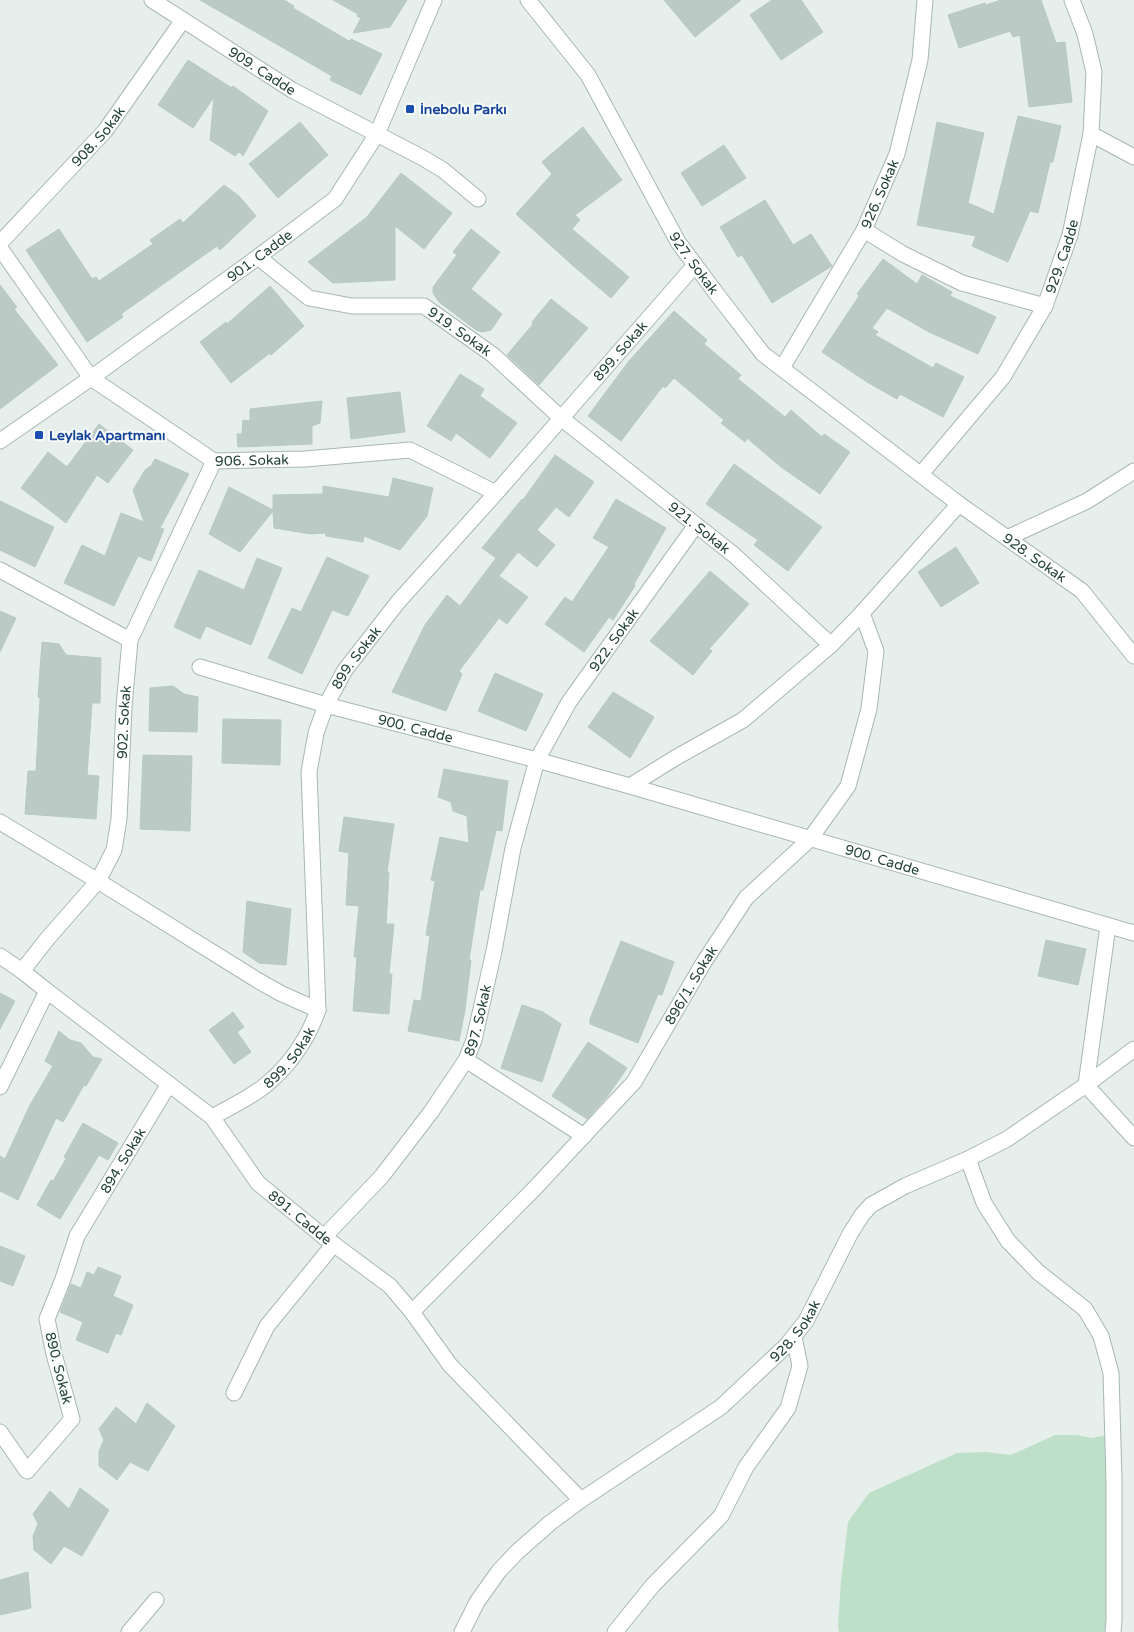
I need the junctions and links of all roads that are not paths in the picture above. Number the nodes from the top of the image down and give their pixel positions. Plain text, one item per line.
1 (152, 0) edge
2 (434, 0) edge
3 (528, 0) edge
4 (925, 0) edge
5 (1072, 0) edge
6 (183, 20) junction
7 (377, 134) junction
8 (1091, 134) junction
9 (1134, 157) edge
10 (478, 199) dead end
11 (864, 230) junction
12 (0, 243) edge
13 (0, 248) edge
14 (258, 257) junction
15 (695, 265) junction
16 (1045, 306) junction
17 (782, 368) junction
18 (91, 378) junction
19 (561, 418) junction
20 (0, 441) edge
21 (214, 461) junction
22 (1134, 471) edge
23 (921, 474) junction
24 (496, 493) junction
25 (959, 504) junction
26 (696, 525) junction
27 (1007, 538) junction
28 (0, 570) edge
29 (862, 613) junction
30 (130, 640) junction
31 (831, 645) junction
32 (1134, 656) edge
33 (200, 667) dead end
34 (326, 705) junction
35 (538, 760) junction
36 (630, 786) junction
37 (0, 822) edge
38 (810, 839) junction
39 (98, 881) junction
40 (1108, 926) junction
41 (1134, 933) edge
42 (0, 956) edge
43 (22, 971) junction
44 (47, 991) junction
45 (318, 1010) junction
46 (1134, 1048) edge
47 (466, 1060) junction
48 (169, 1084) junction
49 (1086, 1085) junction
50 (0, 1087) edge
51 (212, 1118) junction
52 (584, 1136) junction
53 (1134, 1138) edge
54 (968, 1159) junction
55 (77, 1236) joint
56 (329, 1241) junction
57 (412, 1312) junction
58 (794, 1337) junction
59 (234, 1392) dead end
60 (0, 1432) edge
61 (581, 1500) junction
62 (156, 1600) dead end
63 (129, 1632) edge
64 (462, 1632) edge
65 (615, 1632) edge
66 (1113, 1632) edge

1 - 6 street, 909. Cadde
2 - 7 street, 901. Cadde
3 - 15 street, 927. Sokak
4 - 11 street, 926. Sokak
5 - 8 street, 929. Cadde
6 - 7 street, 909. Cadde
6 - 12 street, 908. Sokak
7 - 10 street, 909. Cadde
7 - 14 street, 901. Cadde
8 - 9 street
8 - 16 street, 929. Cadde
11 - 16 street
11 - 17 street, 926. Sokak
13 - 18 street, 906. Sokak
14 - 18 street, 901. Cadde
14 - 19 street, 919. Sokak
15 - 17 street, 927. Sokak
15 - 19 street, 899. Sokak
16 - 23 street, 929. Cadde
17 - 23 street, 927. Sokak
18 - 20 street, 901. Cadde
18 - 21 street, 906. Sokak
19 - 24 street, 899. Sokak
19 - 26 street, 921. Sokak
21 - 24 street, 906. Sokak
21 - 30 street, 902. Sokak
22 - 27 street
23 - 25 street, 928. Sokak
24 - 34 street, 899. Sokak
25 - 27 street, 928. Sokak
25 - 29 street
26 - 31 street, 921. Sokak
26 - 35 street, 922. Sokak
27 - 32 street, 928. Sokak
28 - 30 street
29 - 31 street
29 - 38 street, 896/1. Sokak
30 - 39 street, 902. Sokak
31 - 36 street
33 - 34 street, 900. Cadde
34 - 35 street, 900. Cadde
34 - 45 street, 899. Sokak
35 - 36 street, 900. Cadde
35 - 47 street, 897. Sokak
36 - 38 street, 900. Cadde
37 - 39 street
38 - 40 street, 900. Cadde
38 - 52 street, 896/1. Sokak
39 - 43 street, 902. Sokak
39 - 45 street
40 - 41 street, 900. Cadde
40 - 49 street
42 - 43 street, 891. Cadde
43 - 44 street, 891. Cadde
44 - 48 street, 891. Cadde
44 - 50 street
45 - 51 street, 899. Sokak
46 - 49 street, 928. Sokak
47 - 52 street
47 - 56 street, 897. Sokak
48 - 51 street, 891. Cadde
48 - 55 street, 894. Sokak
49 - 53 street
49 - 54 street, 928. Sokak
51 - 56 street, 891. Cadde
52 - 57 street, 896/1. Sokak
54 - 58 street, 928. Sokak
54 - 66 street
55 - 60 street, 890. Sokak
56 - 57 street, 891. Cadde
56 - 59 street, 897. Sokak
57 - 61 street, 891. Cadde
58 - 61 street, 928. Sokak
58 - 65 street
61 - 64 street, 928. Sokak
62 - 63 street

